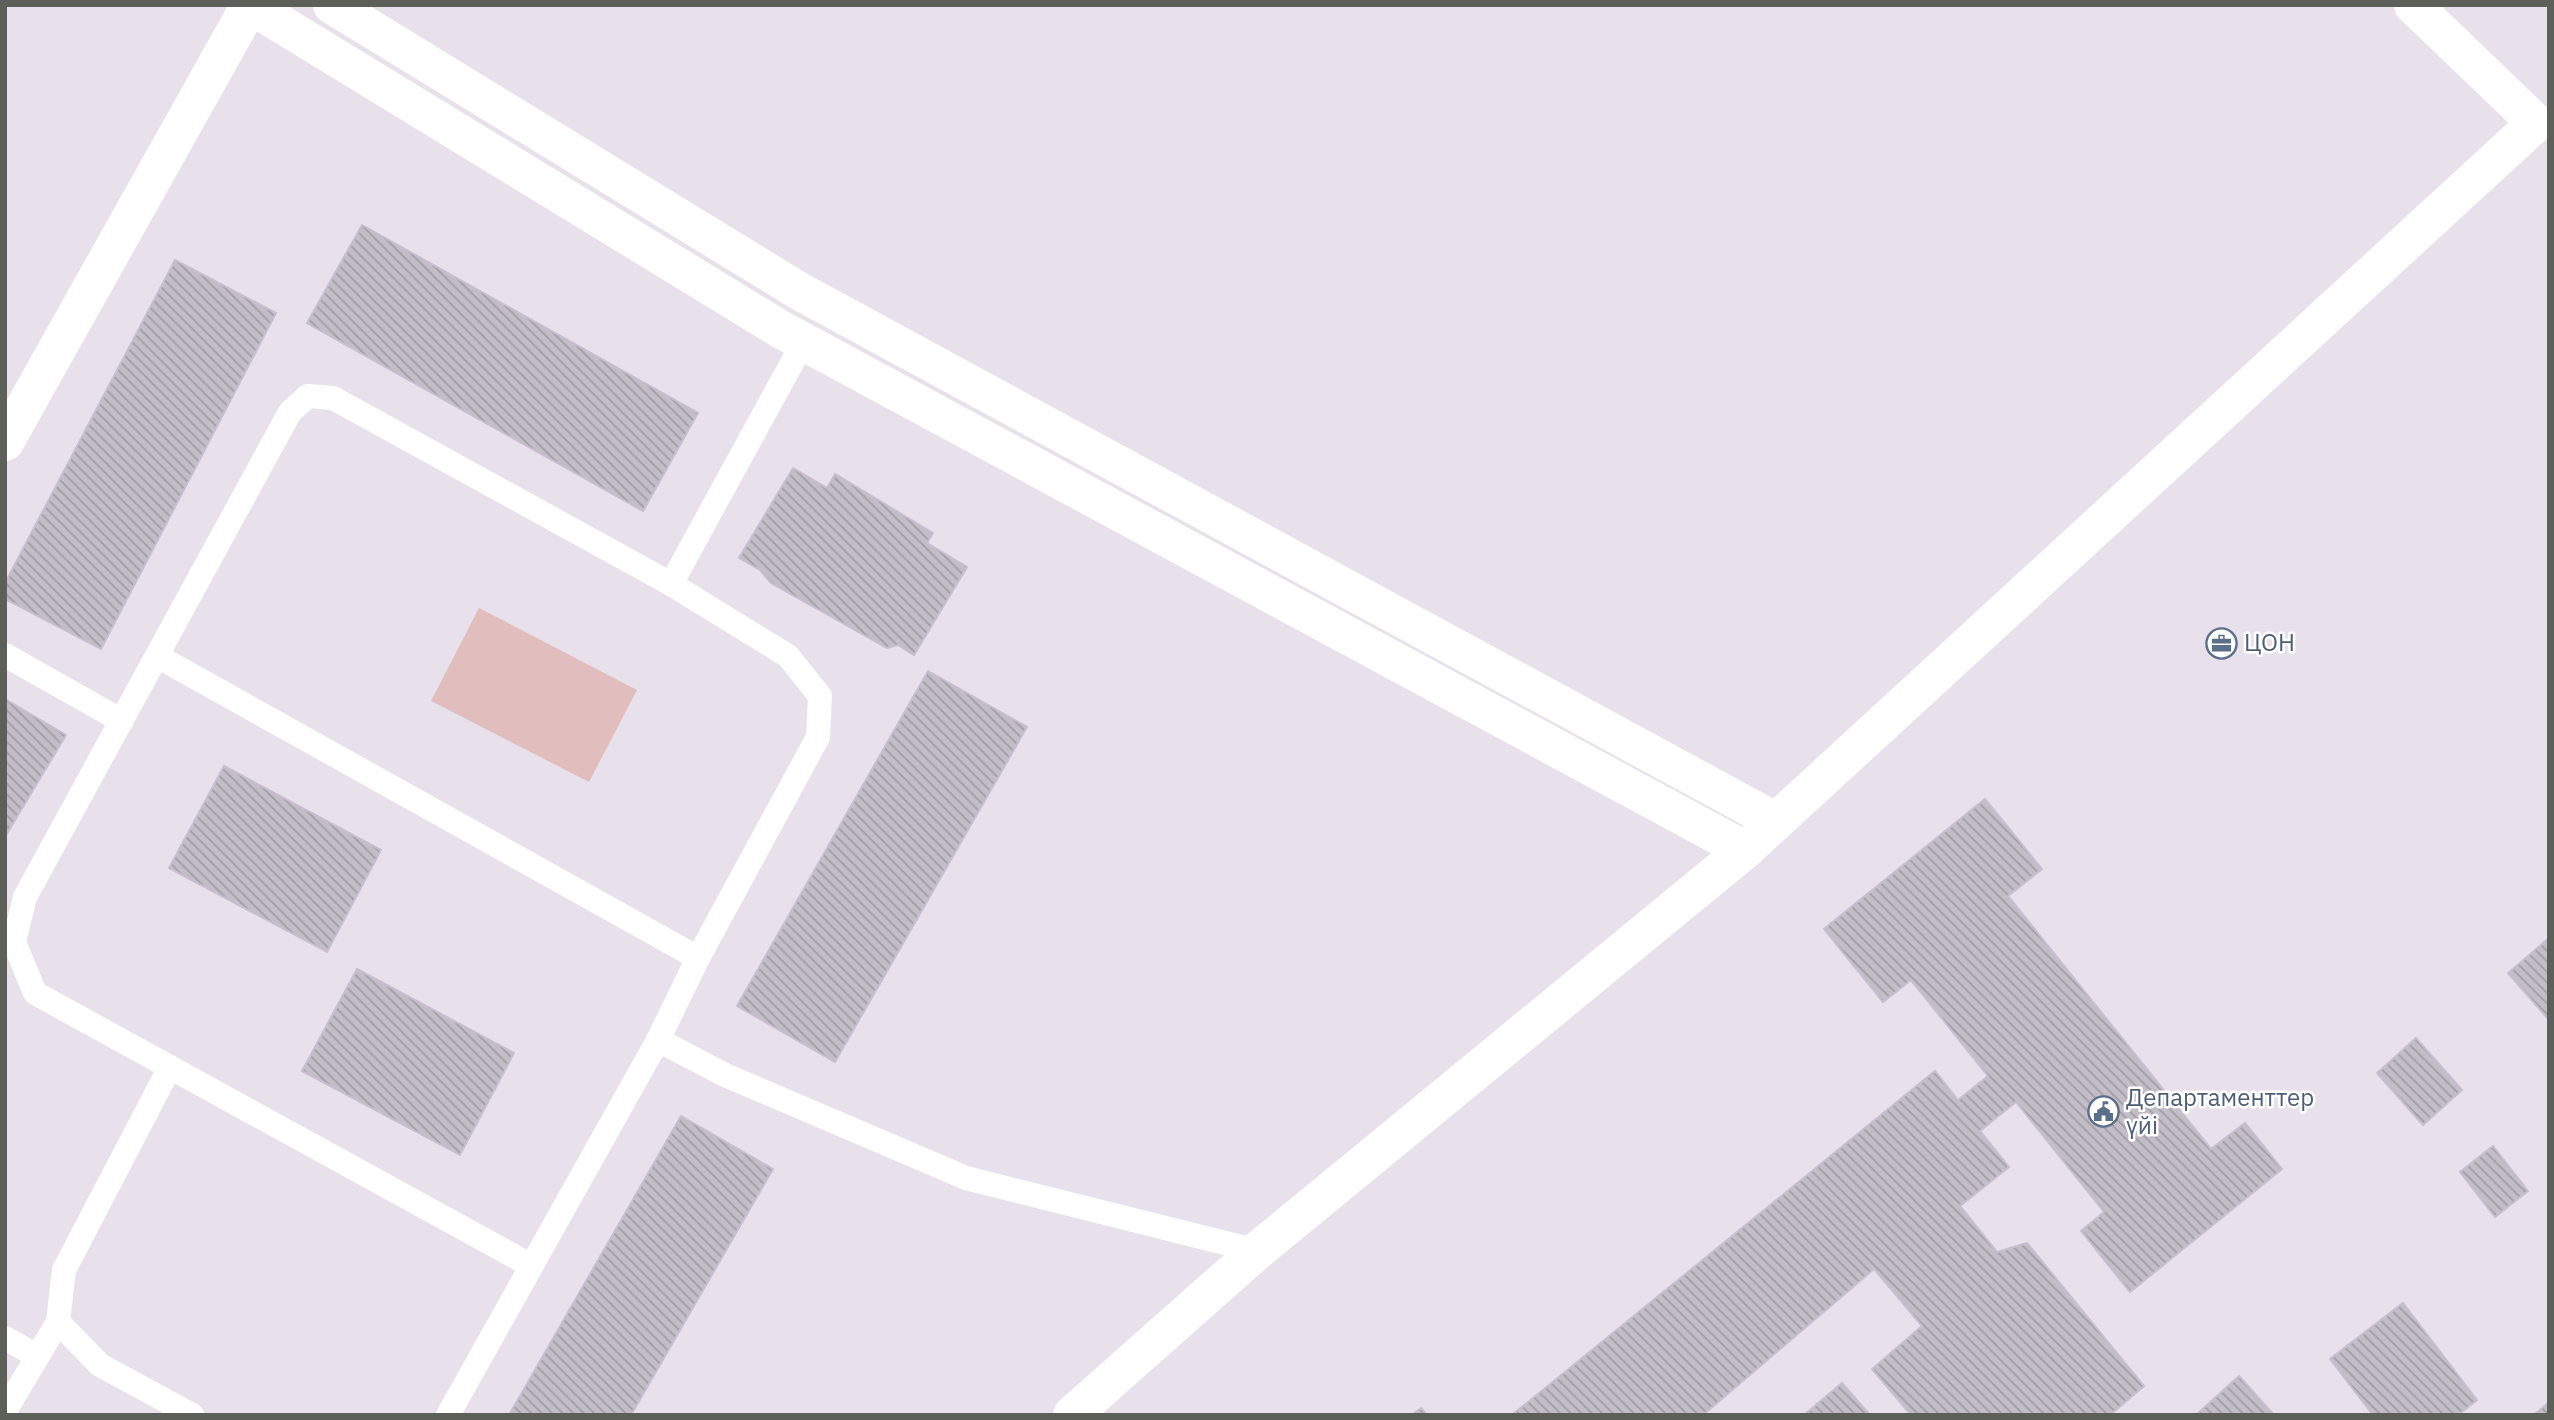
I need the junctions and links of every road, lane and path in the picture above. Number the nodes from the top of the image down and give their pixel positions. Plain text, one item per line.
1 (250, 5) edge
2 (332, 5) edge
3 (2413, 5) edge
4 (2542, 129) edge
5 (824, 304) junction
6 (804, 341) junction
7 (5, 442) edge
8 (671, 583) junction
9 (5, 656) edge
10 (157, 656) junction
11 (122, 721) junction
12 (1775, 821) junction
13 (1745, 850) junction
14 (698, 958) junction
15 (658, 1040) junction
16 (170, 1067) junction
17 (1257, 1251) junction
18 (530, 1265) junction
19 (58, 1322) junction
20 (5, 1338) edge
21 (37, 1356) junction
22 (5, 1411) edge
23 (191, 1415) edge
24 (448, 1415) edge
25 (1072, 1415) edge

1 - 6 street
1 - 7 street
2 - 5 street
3 - 4 street
4 - 12 street
5 - 6 street
5 - 12 street
6 - 8 lane
6 - 13 street
8 - 10 lane
8 - 14 lane
9 - 11 lane
10 - 11 lane
10 - 14 lane
11 - 16 lane
12 - 13 street
13 - 17 street
14 - 15 lane
15 - 17 lane
15 - 18 lane
16 - 18 lane
16 - 19 lane
17 - 25 street
18 - 24 lane
19 - 21 lane
19 - 23 lane
20 - 21 lane
21 - 22 lane

